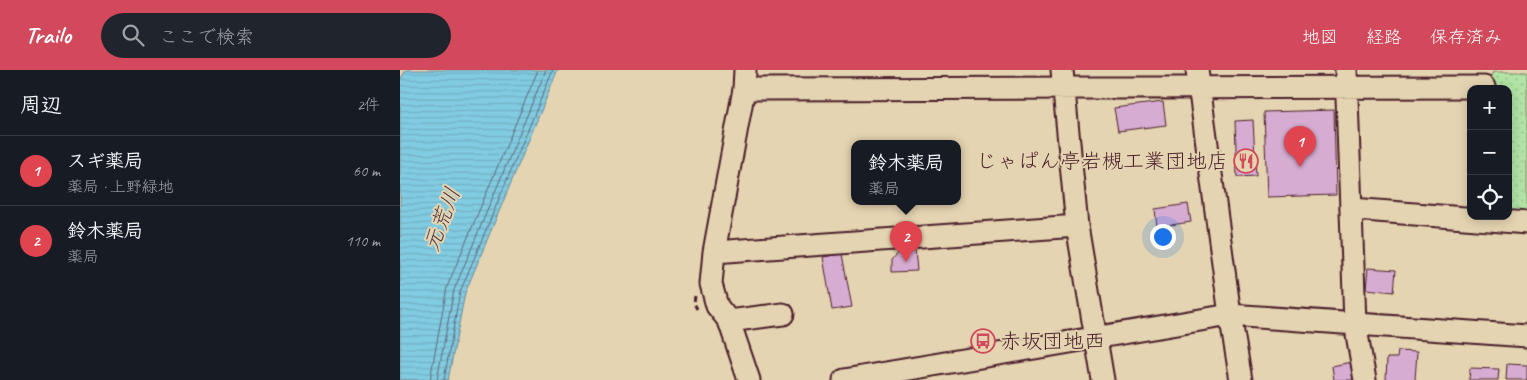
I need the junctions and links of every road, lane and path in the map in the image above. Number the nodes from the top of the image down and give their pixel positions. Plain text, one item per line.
1 (1063, 79) edge
2 (1198, 79) edge
3 (744, 80) edge
4 (1346, 80) edge
5 (1484, 82) edge
6 (1352, 210) junction
7 (1467, 217) edge
8 (1501, 220) edge
9 (1527, 223) edge
10 (1077, 226) junction
11 (714, 252) junction
12 (783, 314) dead end
13 (1230, 315) junction
14 (729, 321) junction
15 (1354, 323) junction
16 (1527, 336) edge
17 (1097, 337) junction
18 (749, 380) edge
19 (844, 380) edge
20 (1104, 380) edge
21 (1241, 380) edge
22 (1364, 380) edge

1 - 2 street
1 - 3 street
1 - 10 street
2 - 4 street
2 - 13 street
3 - 11 street
4 - 5 street
4 - 6 street
6 - 7 street
6 - 15 street
8 - 9 street
10 - 11 street
10 - 17 street
11 - 14 street
12 - 14 street
13 - 15 street
13 - 17 street
13 - 21 street
14 - 18 street
15 - 16 street
15 - 22 street
17 - 19 street
17 - 20 street

